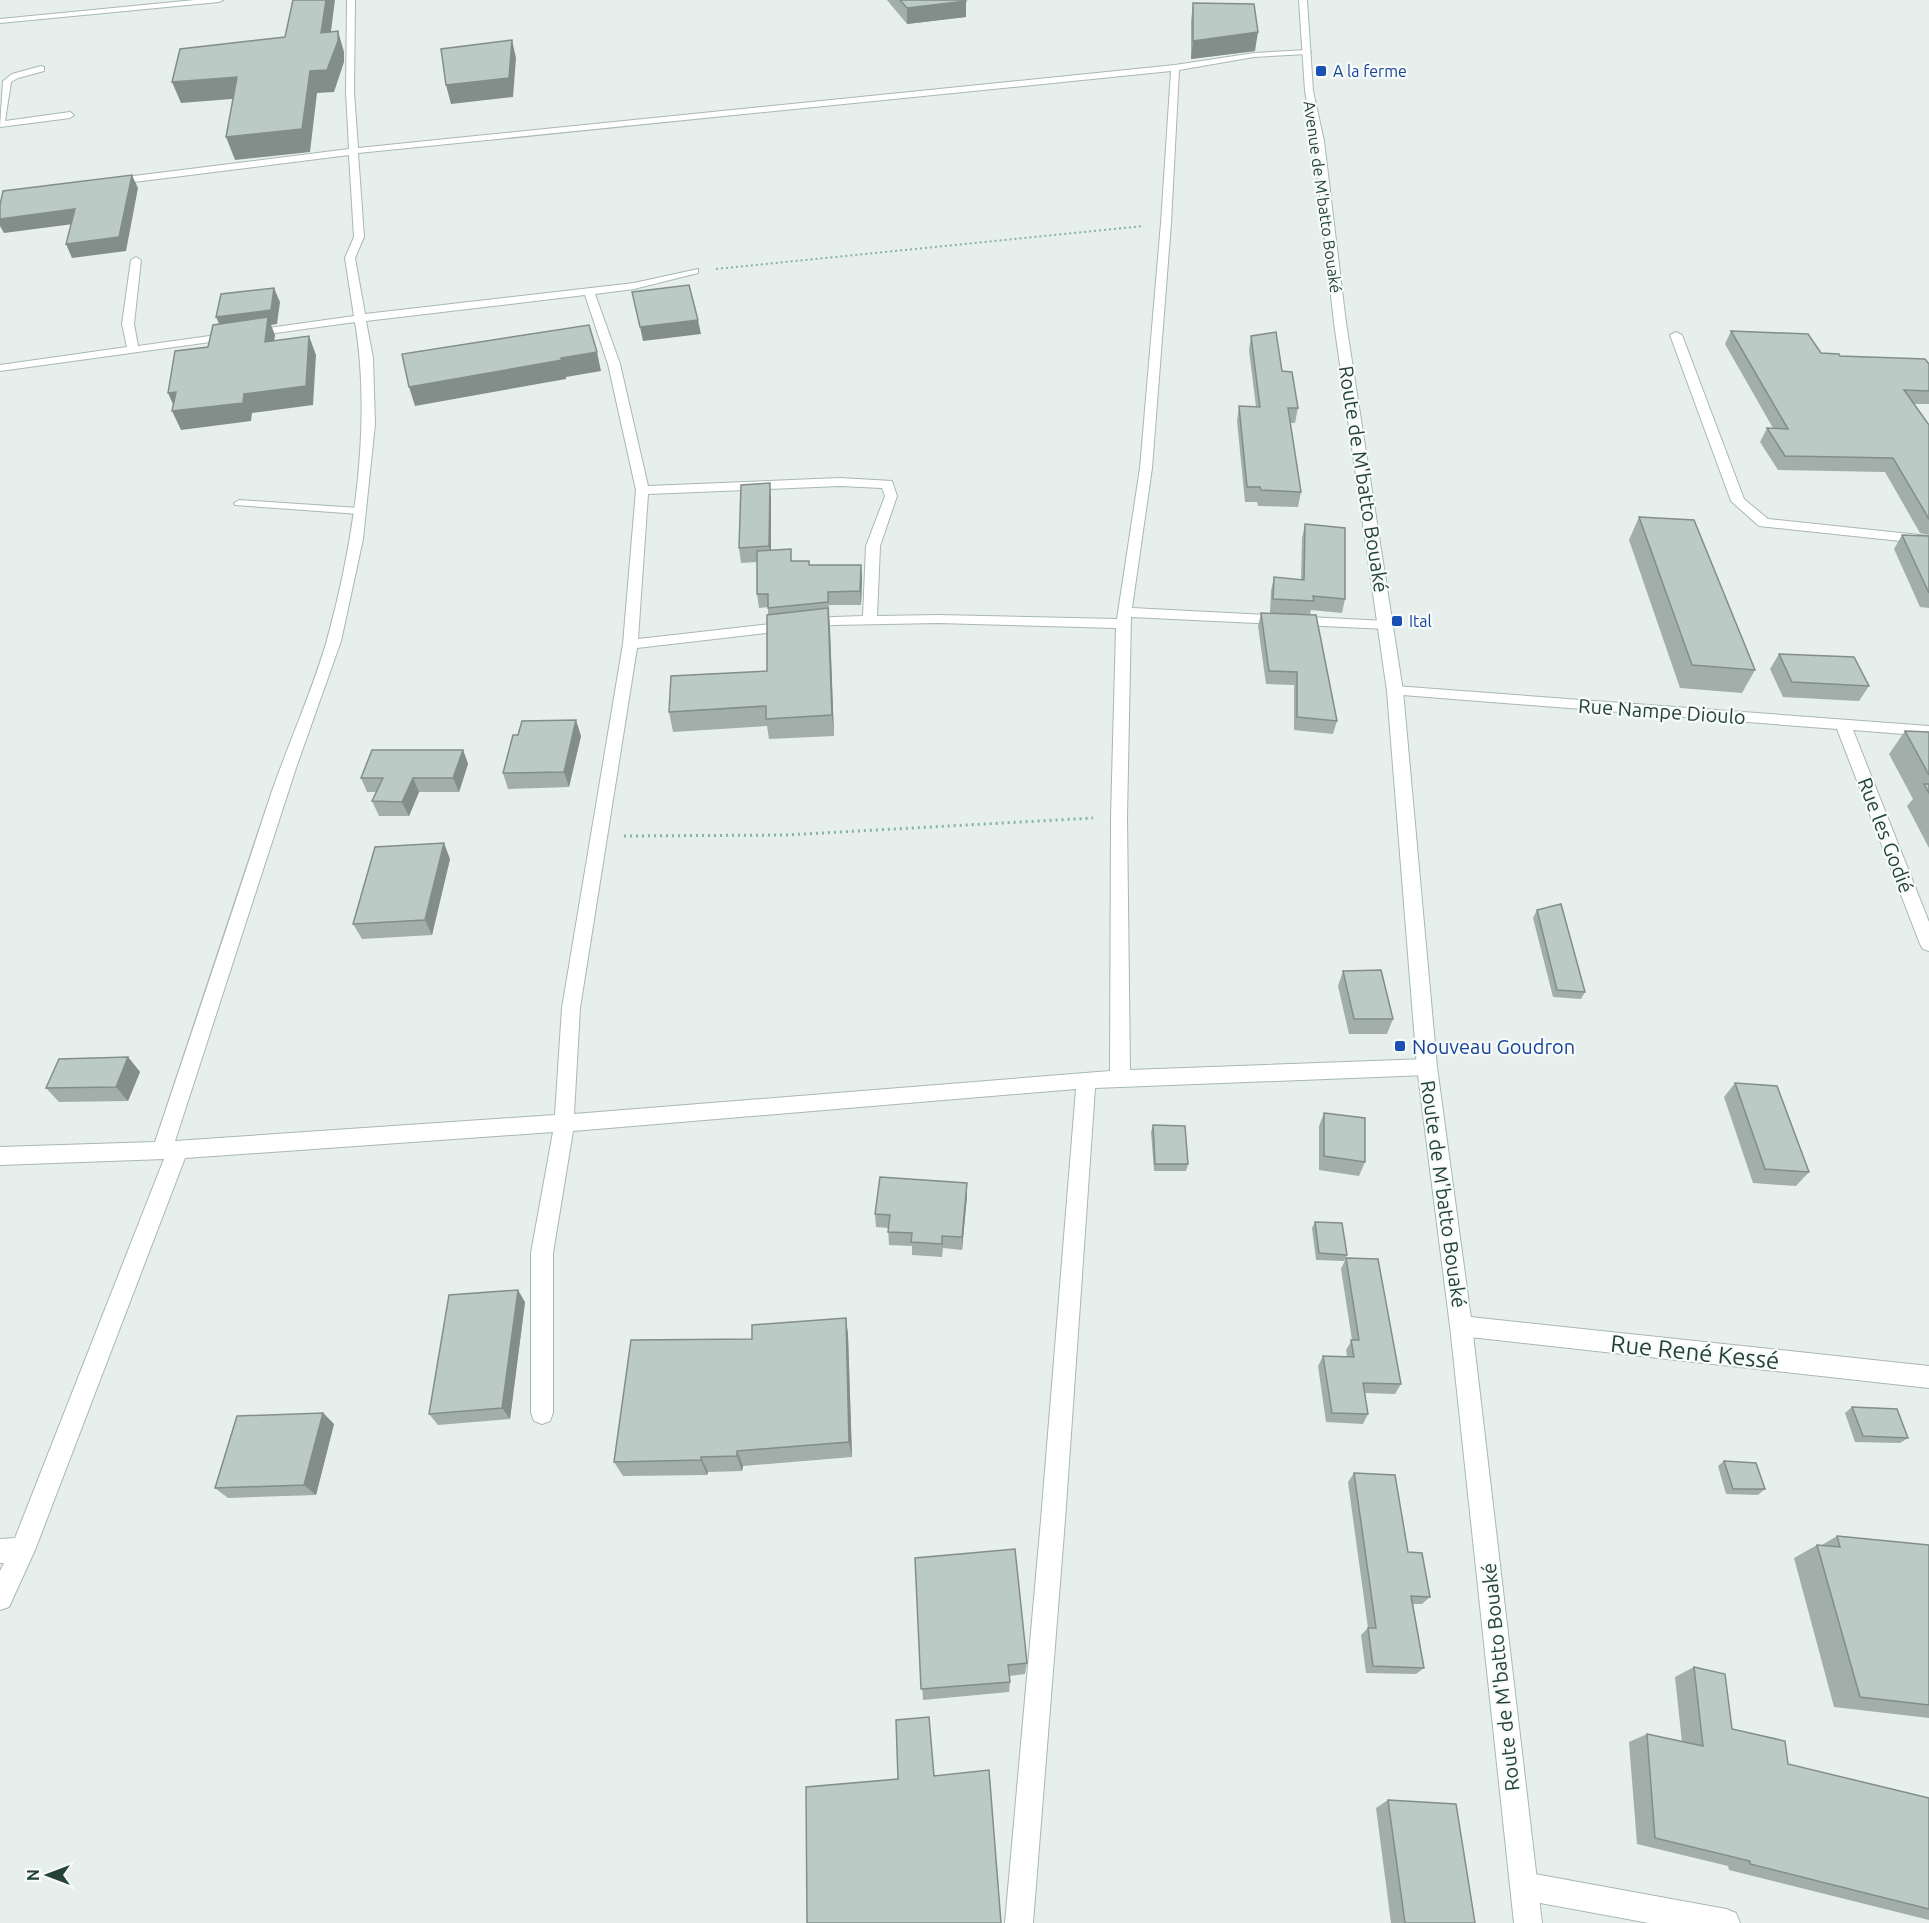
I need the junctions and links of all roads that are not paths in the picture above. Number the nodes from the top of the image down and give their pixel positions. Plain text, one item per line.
1 (219, 0) edge
2 (351, 0) edge
3 (1303, 0) edge
4 (0, 21) edge
5 (1307, 52) junction
6 (1175, 68) junction
7 (41, 69) dead end
8 (70, 115) dead end
9 (0, 124) edge
10 (355, 151) junction
11 (104, 183) edge
12 (136, 260) dead end
13 (694, 271) road end
14 (590, 291) junction
15 (362, 318) junction
16 (1340, 323) joint
17 (1676, 335) dead end
18 (133, 351) junction
19 (0, 368) edge
20 (642, 490) junction
21 (239, 503) dead end
22 (359, 511) junction
23 (1929, 540) edge
24 (1124, 618) junction
25 (870, 620) junction
26 (1386, 625) junction
27 (630, 644) junction
28 (1395, 691) junction
29 (1843, 725) junction
30 (1929, 732) edge
31 (1929, 944) edge
32 (1427, 1067) junction
33 (1119, 1078) junction
34 (1086, 1080) junction
35 (564, 1123) junction
36 (170, 1151) junction
37 (0, 1156) edge
38 (1461, 1326) junction
39 (1929, 1377) edge
40 (542, 1413) dead end
41 (12, 1550) edge
42 (0, 1598) edge
43 (1524, 1886) junction
44 (1019, 1923) edge
45 (1528, 1923) edge
46 (1726, 1923) edge

1 - 4 street
2 - 10 street
3 - 5 street, Avenue de M'batto Bouaké
5 - 6 street
5 - 16 street, Avenue de M'batto Bouaké
6 - 10 street
6 - 24 street
7 - 9 street
8 - 9 street
10 - 11 street
10 - 15 street
12 - 18 street
13 - 14 street
14 - 15 street
14 - 20 street
15 - 18 street
15 - 22 street
16 - 26 street, Route de M'batto Bouaké
17 - 23 street
18 - 19 street
20 - 25 street
20 - 27 street
21 - 22 lane
22 - 36 street
24 - 25 street
24 - 26 street
24 - 33 street
25 - 27 street
26 - 28 street, Route de M'batto Bouaké
27 - 35 street
28 - 29 street, Rue Nampe Dioulo
28 - 32 street, Route de M'batto Bouaké
29 - 30 street, Rue Nampe Dioulo
29 - 31 street, Rue les Godié
32 - 33 street
32 - 38 street, Route de M'batto Bouaké
33 - 34 street
34 - 35 street
34 - 44 street
35 - 36 street
35 - 40 street
36 - 37 street
36 - 41 street
38 - 39 street, Rue René Kessé
38 - 43 street, Route de M'batto Bouaké
41 - 42 street
43 - 45 street, Route de M'batto Bouaké
43 - 46 street

